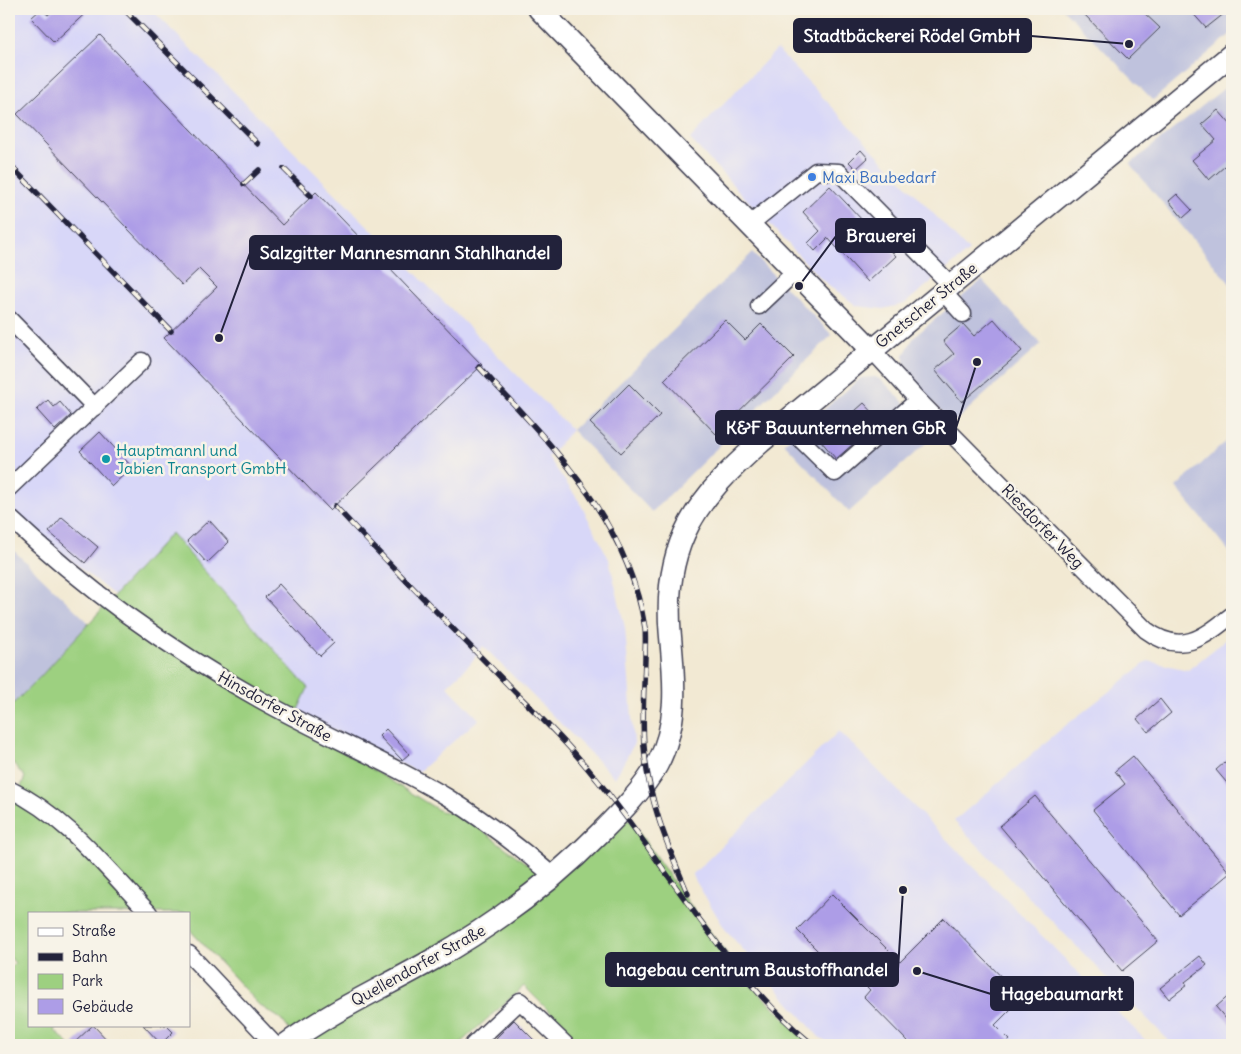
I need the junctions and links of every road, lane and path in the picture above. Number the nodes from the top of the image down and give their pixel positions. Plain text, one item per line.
1 (539, 9) edge
2 (1232, 54) edge
3 (750, 224) junction
4 (796, 270) junction
5 (947, 288) junction
6 (759, 306) dead end
7 (963, 314) dead end
8 (9, 318) edge
9 (872, 350) junction
10 (142, 362) dead end
11 (918, 400) junction
12 (95, 407) junction
13 (784, 423) junction
14 (9, 488) edge
15 (9, 517) edge
16 (1232, 614) edge
17 (9, 789) edge
18 (554, 876) junction
19 (148, 912) edge
20 (190, 955) edge
21 (480, 1043) edge
22 (275, 1045) edge
23 (285, 1045) edge
24 (566, 1045) edge

1 - 3 main road, Gnetscher Straße
2 - 5 main road, Gnetscher Straße
3 - 4 main road, Gnetscher Straße
3 - 5 street
4 - 6 street
4 - 9 main road, Gnetscher Straße
5 - 7 street
5 - 9 main road, Gnetscher Straße
8 - 12 street
9 - 11 street, Riesdorfer Weg
9 - 13 main road, Quellendorfer Straße
10 - 12 street
11 - 13 street
11 - 16 street, Riesdorfer Weg
12 - 14 street
13 - 18 main road, Quellendorfer Straße
15 - 18 street, Hinsdorfer Straße
17 - 19 street
18 - 23 main road, Quellendorfer Straße
20 - 22 street
21 - 24 street

